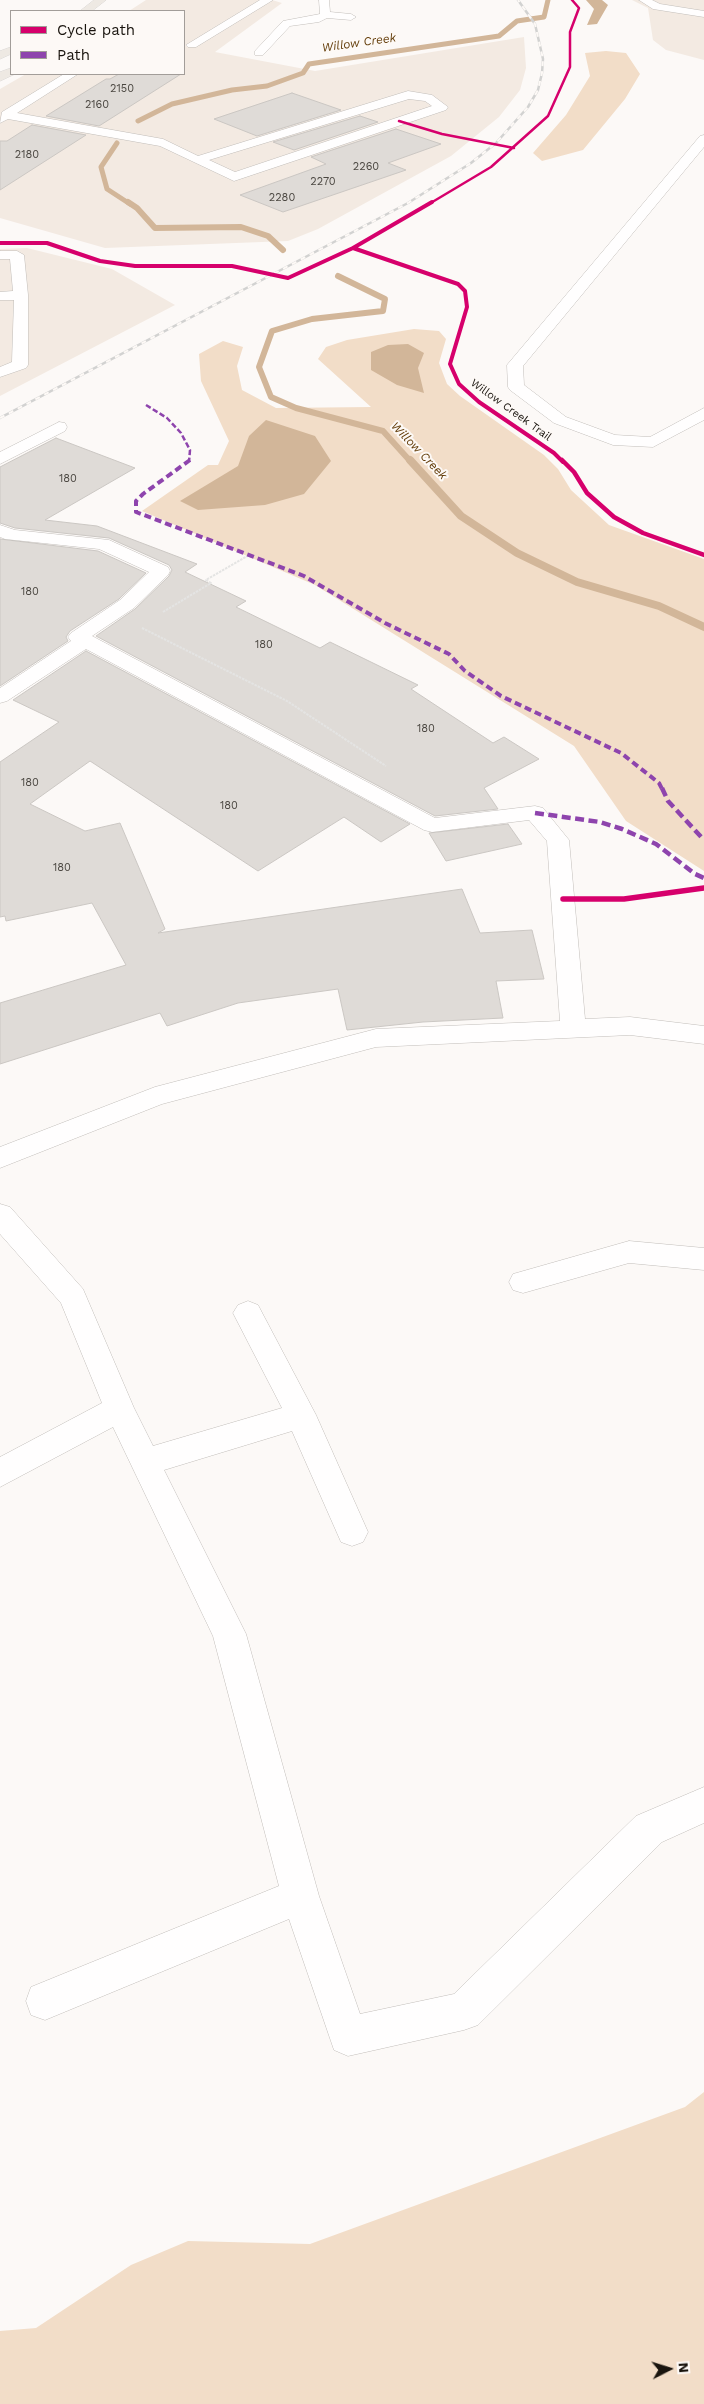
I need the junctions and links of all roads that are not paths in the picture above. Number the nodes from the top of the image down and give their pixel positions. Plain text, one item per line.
1 (101, 0) edge
2 (250, 0) edge
3 (324, 0) edge
4 (644, 0) edge
5 (266, 1) edge
6 (86, 10) edge
7 (704, 14) edge
8 (325, 15) junction
9 (351, 17) dead end
10 (192, 45) dead end
11 (259, 53) dead end
12 (70, 75) edge
13 (3, 117) edge
14 (704, 139) edge
15 (197, 160) junction
16 (0, 255) edge
17 (21, 295) junction
18 (0, 296) edge
19 (0, 372) edge
20 (704, 413) edge
21 (60, 427) dead end
22 (0, 459) edge
23 (0, 530) edge
24 (85, 641) junction
25 (0, 697) edge
26 (573, 1028) junction
27 (704, 1035) edge
28 (0, 1158) edge
29 (0, 1215) edge
30 (704, 1259) edge
31 (523, 1282) dead end
32 (248, 1313) dead end
33 (120, 1409) junction
34 (301, 1415) junction
35 (145, 1462) junction
36 (0, 1473) edge
37 (352, 1532) dead end
38 (704, 1806) edge
39 (300, 1896) junction
40 (45, 2001) dead end

1 - 6 main road
2 - 5 lane
3 - 8 lane
4 - 7 lane
5 - 10 lane
8 - 9 lane
8 - 11 lane
12 - 13 lane
13 - 15 lane
14 - 20 lane
15 - 15 lane
16 - 17 lane
17 - 18 lane
17 - 19 lane
21 - 22 lane
23 - 24 lane
24 - 25 lane
24 - 26 lane
26 - 27 lane
26 - 28 lane
29 - 33 lane
30 - 31 lane
32 - 34 lane
33 - 35 lane
33 - 36 lane
34 - 35 lane
34 - 37 lane
35 - 39 lane
38 - 39 lane
39 - 40 lane

